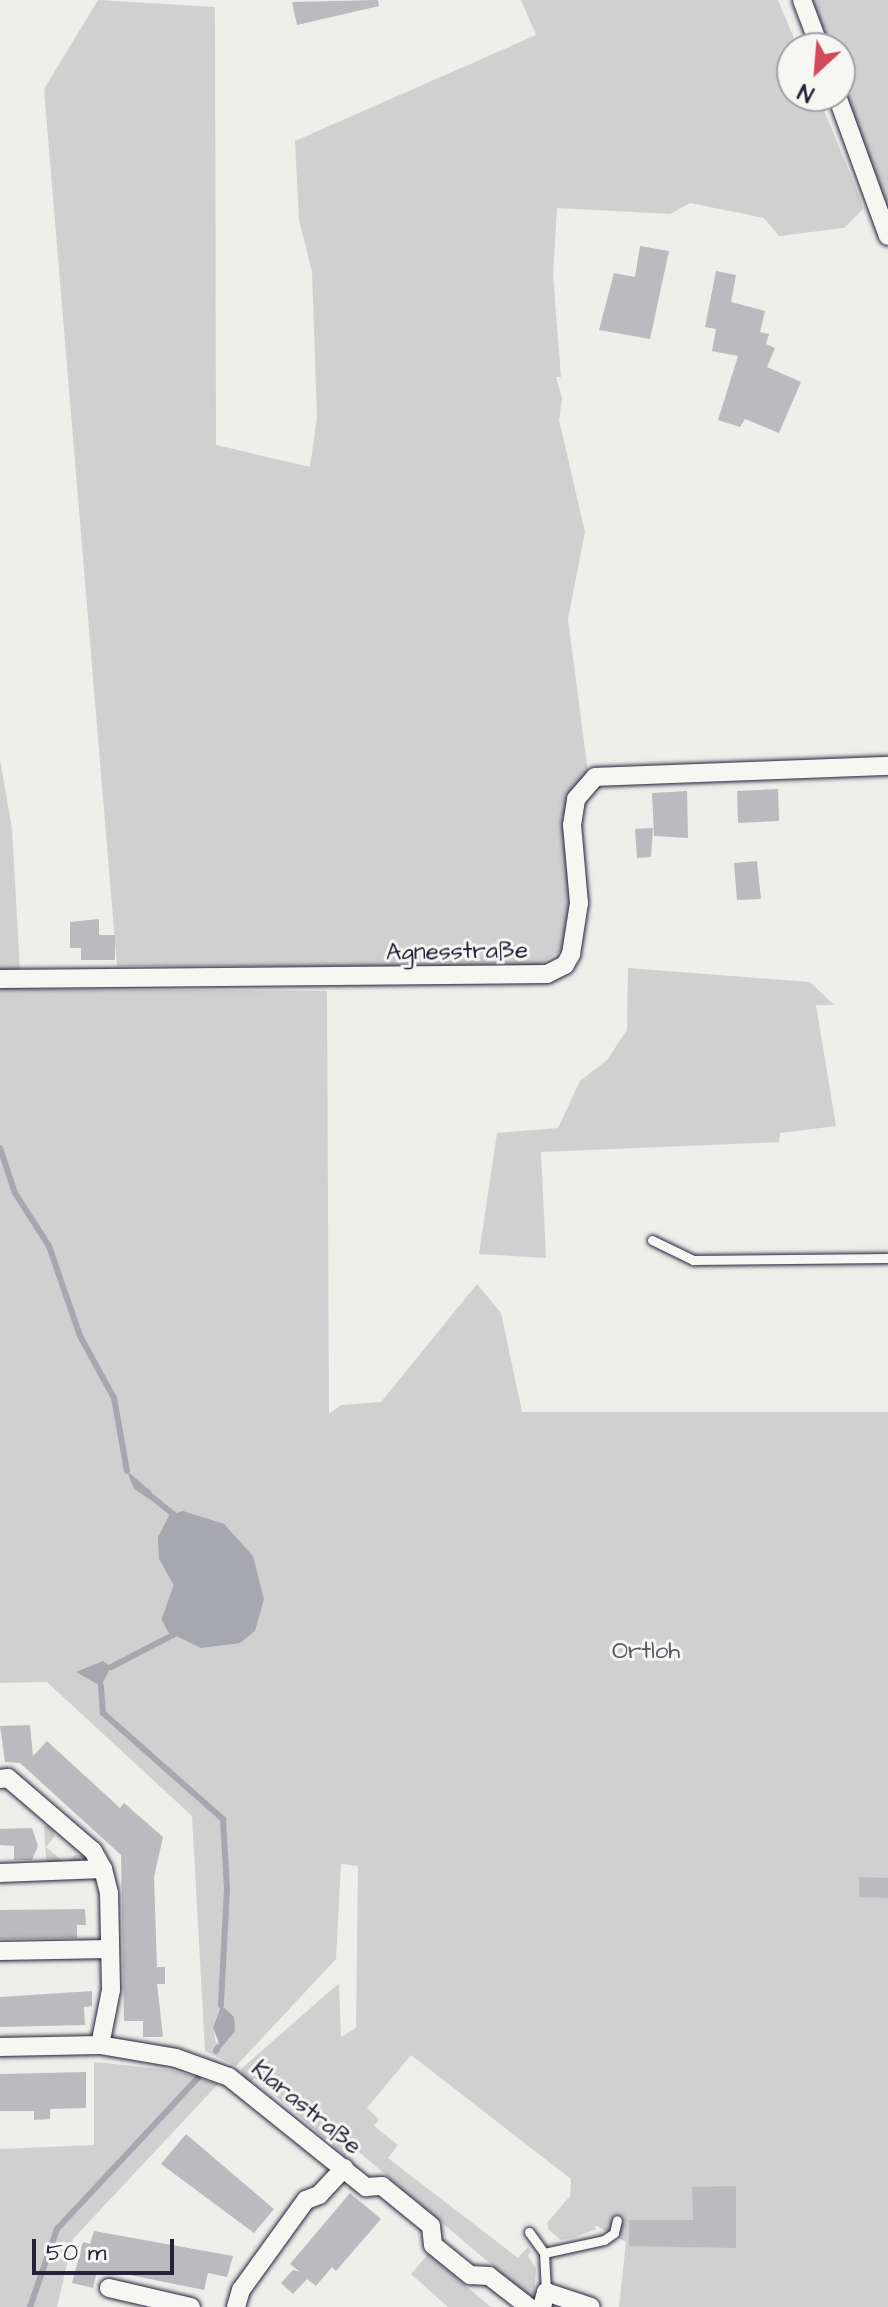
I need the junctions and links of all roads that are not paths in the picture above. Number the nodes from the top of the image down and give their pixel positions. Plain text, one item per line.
1 (802, 0) edge
2 (814, 32) edge
3 (843, 112) edge
4 (888, 236) edge
5 (888, 766) edge
6 (0, 979) edge
7 (652, 1240) dead end
8 (888, 1258) edge
9 (0, 1779) edge
10 (103, 1869) junction
11 (0, 1873) edge
12 (110, 1949) junction
13 (0, 1951) edge
14 (100, 2045) junction
15 (0, 2047) edge
16 (344, 2168) junction
17 (617, 2220) dead end
18 (529, 2232) dead end
19 (544, 2253) junction
20 (109, 2288) dead end
21 (544, 2300) edge
22 (191, 2307) edge
23 (236, 2307) edge
24 (529, 2307) edge
25 (591, 2307) edge

1 - 2 street
3 - 4 street
5 - 6 street, Agnesstraße
7 - 8 lane
9 - 10 street
10 - 11 street
10 - 12 street
12 - 13 street
12 - 14 street
14 - 15 street, Klarastraße
14 - 16 street, Klarastraße
16 - 23 street
16 - 24 street, Klarastraße
17 - 19 lane
18 - 19 lane
19 - 21 lane
20 - 22 street
21 - 25 street

